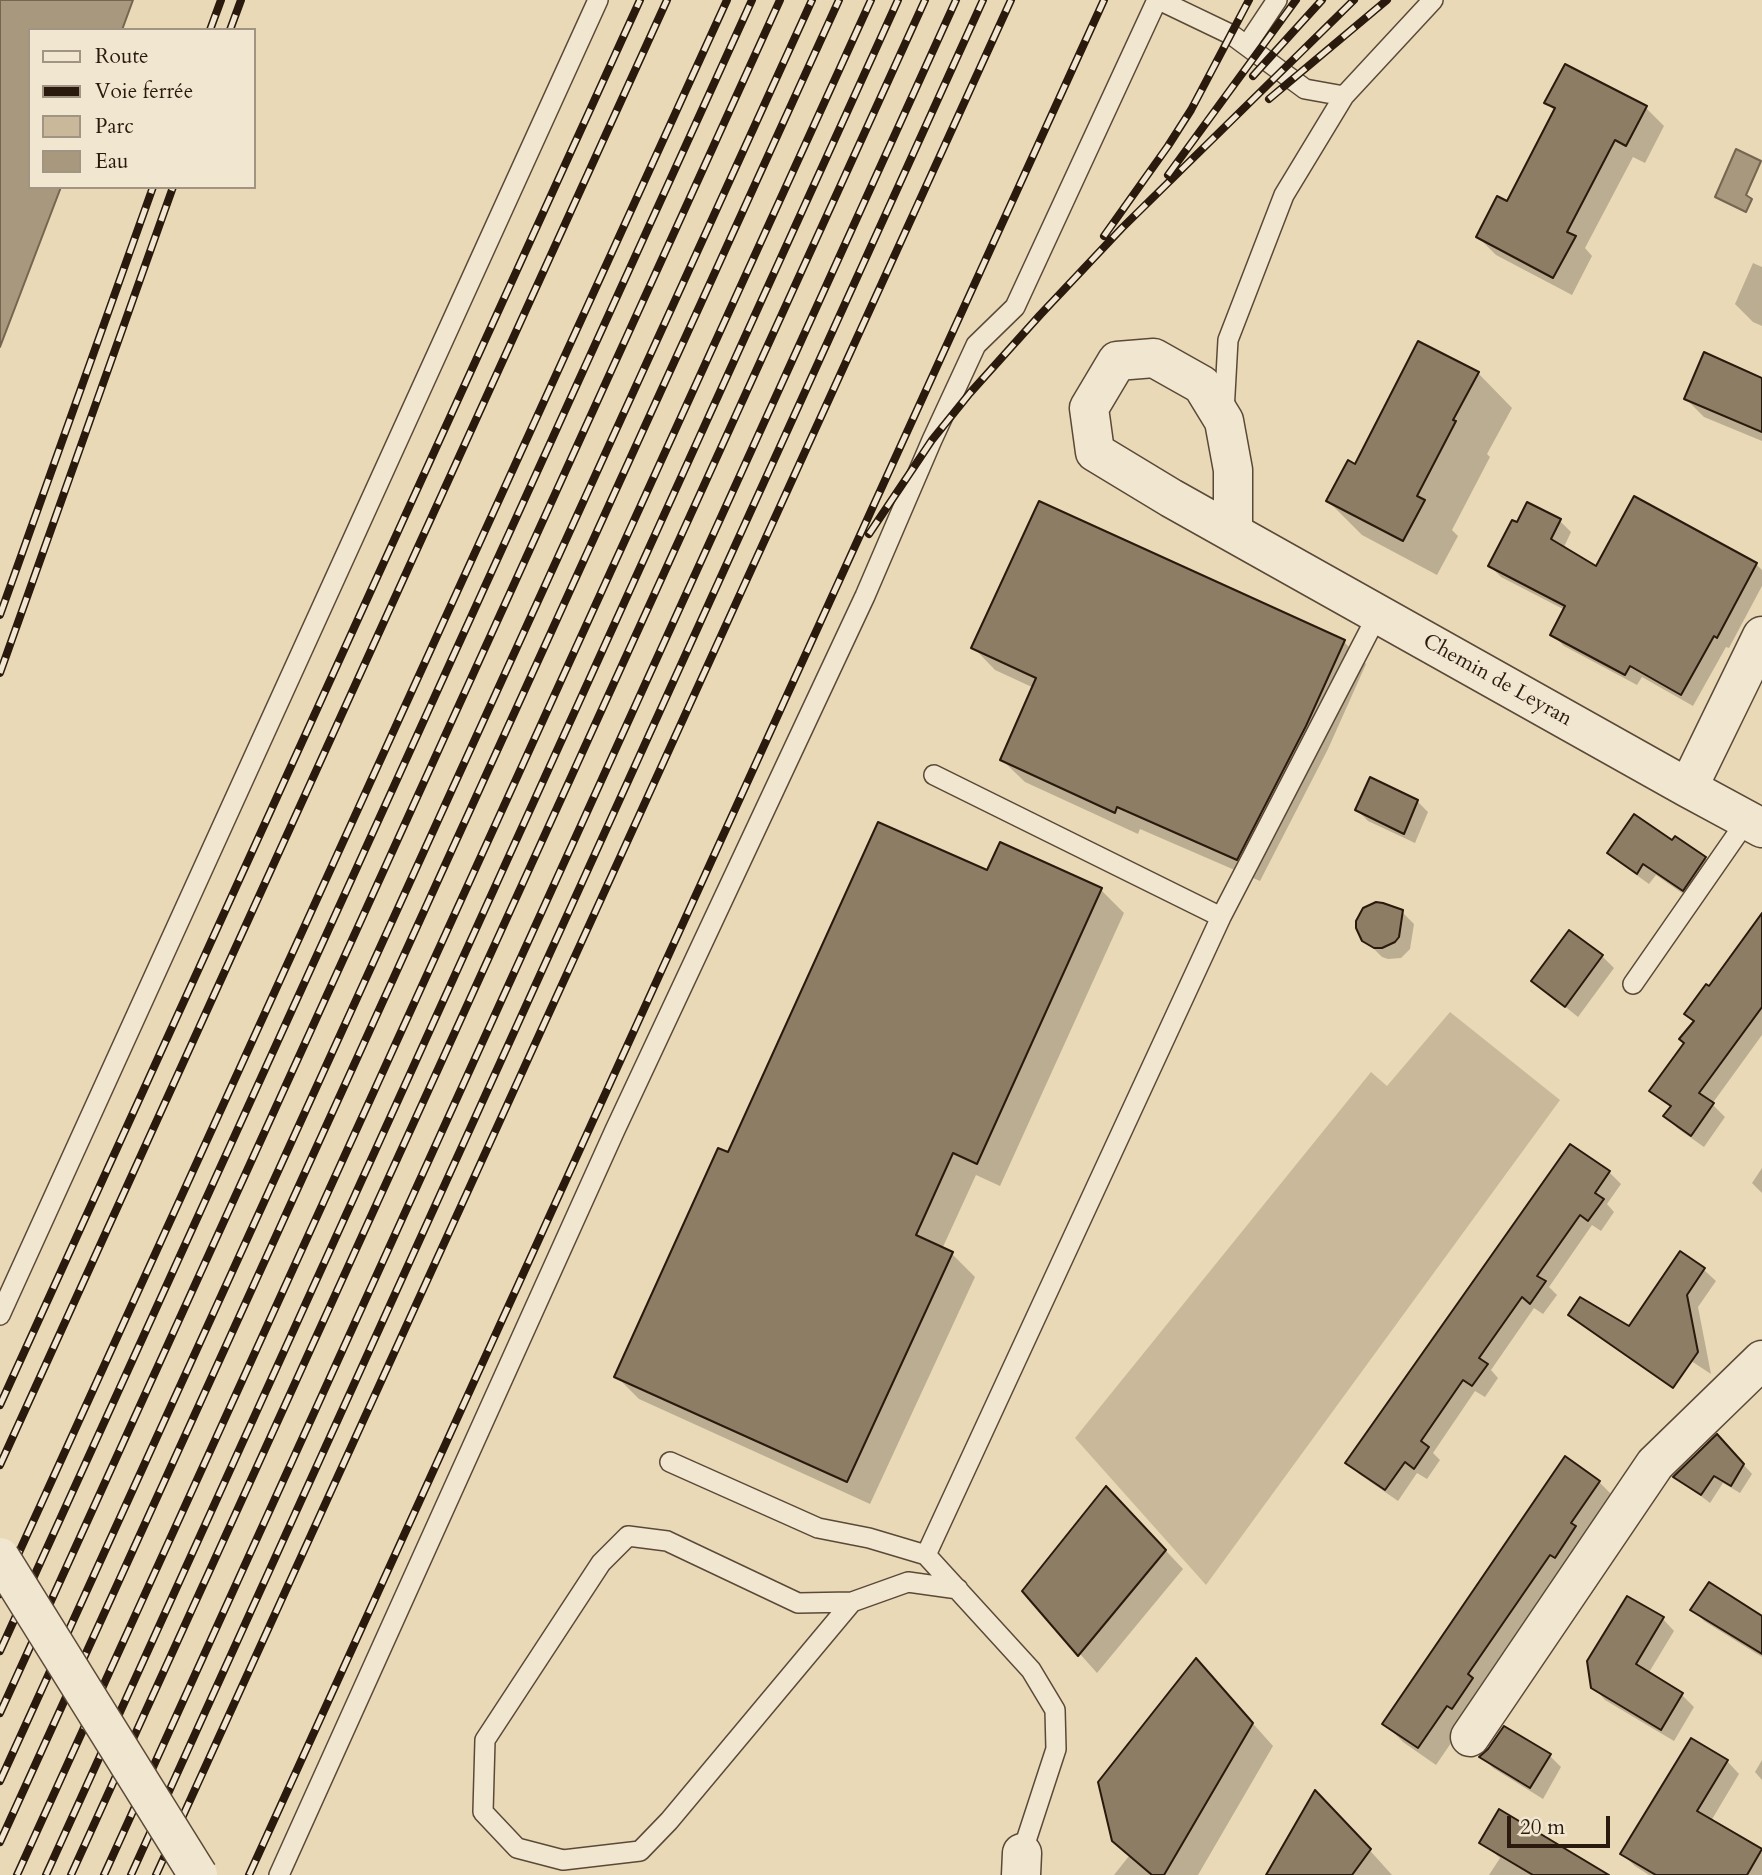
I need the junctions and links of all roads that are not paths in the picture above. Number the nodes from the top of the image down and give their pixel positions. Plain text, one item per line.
1 (598, 0) edge
2 (1158, 0) edge
3 (1277, 0) edge
4 (1433, 0) edge
5 (1247, 45) junction
6 (1344, 96) junction
7 (1224, 421) junction
8 (1233, 532) junction
9 (1378, 614) junction
10 (1762, 636) edge
11 (934, 775) dead end
12 (1688, 788) junction
13 (1755, 824) edge
14 (1221, 917) junction
15 (1633, 985) dead end
16 (0, 1315) edge
17 (1762, 1360) edge
18 (670, 1462) dead end
19 (926, 1555) junction
20 (0, 1557) edge
21 (958, 1588) junction
22 (852, 1602) junction
23 (1470, 1737) dead end
24 (1021, 1864) edge
25 (198, 1875) edge
26 (279, 1875) edge

1 - 16 lane
2 - 5 lane
2 - 26 lane
3 - 5 lane
4 - 6 lane
5 - 6 lane
6 - 7 lane
7 - 8 street, Chemin de Leyran
7 - 8 street, Chemin de Leyran
8 - 9 street, Chemin de Leyran
9 - 12 street, Chemin de Leyran
9 - 14 lane
10 - 12 street
11 - 14 lane
12 - 13 street, Chemin de Leyran
13 - 15 lane
14 - 19 lane
17 - 23 street
18 - 19 lane
19 - 21 lane
20 - 25 street, bridge
21 - 22 lane
21 - 24 lane
22 - 22 lane

